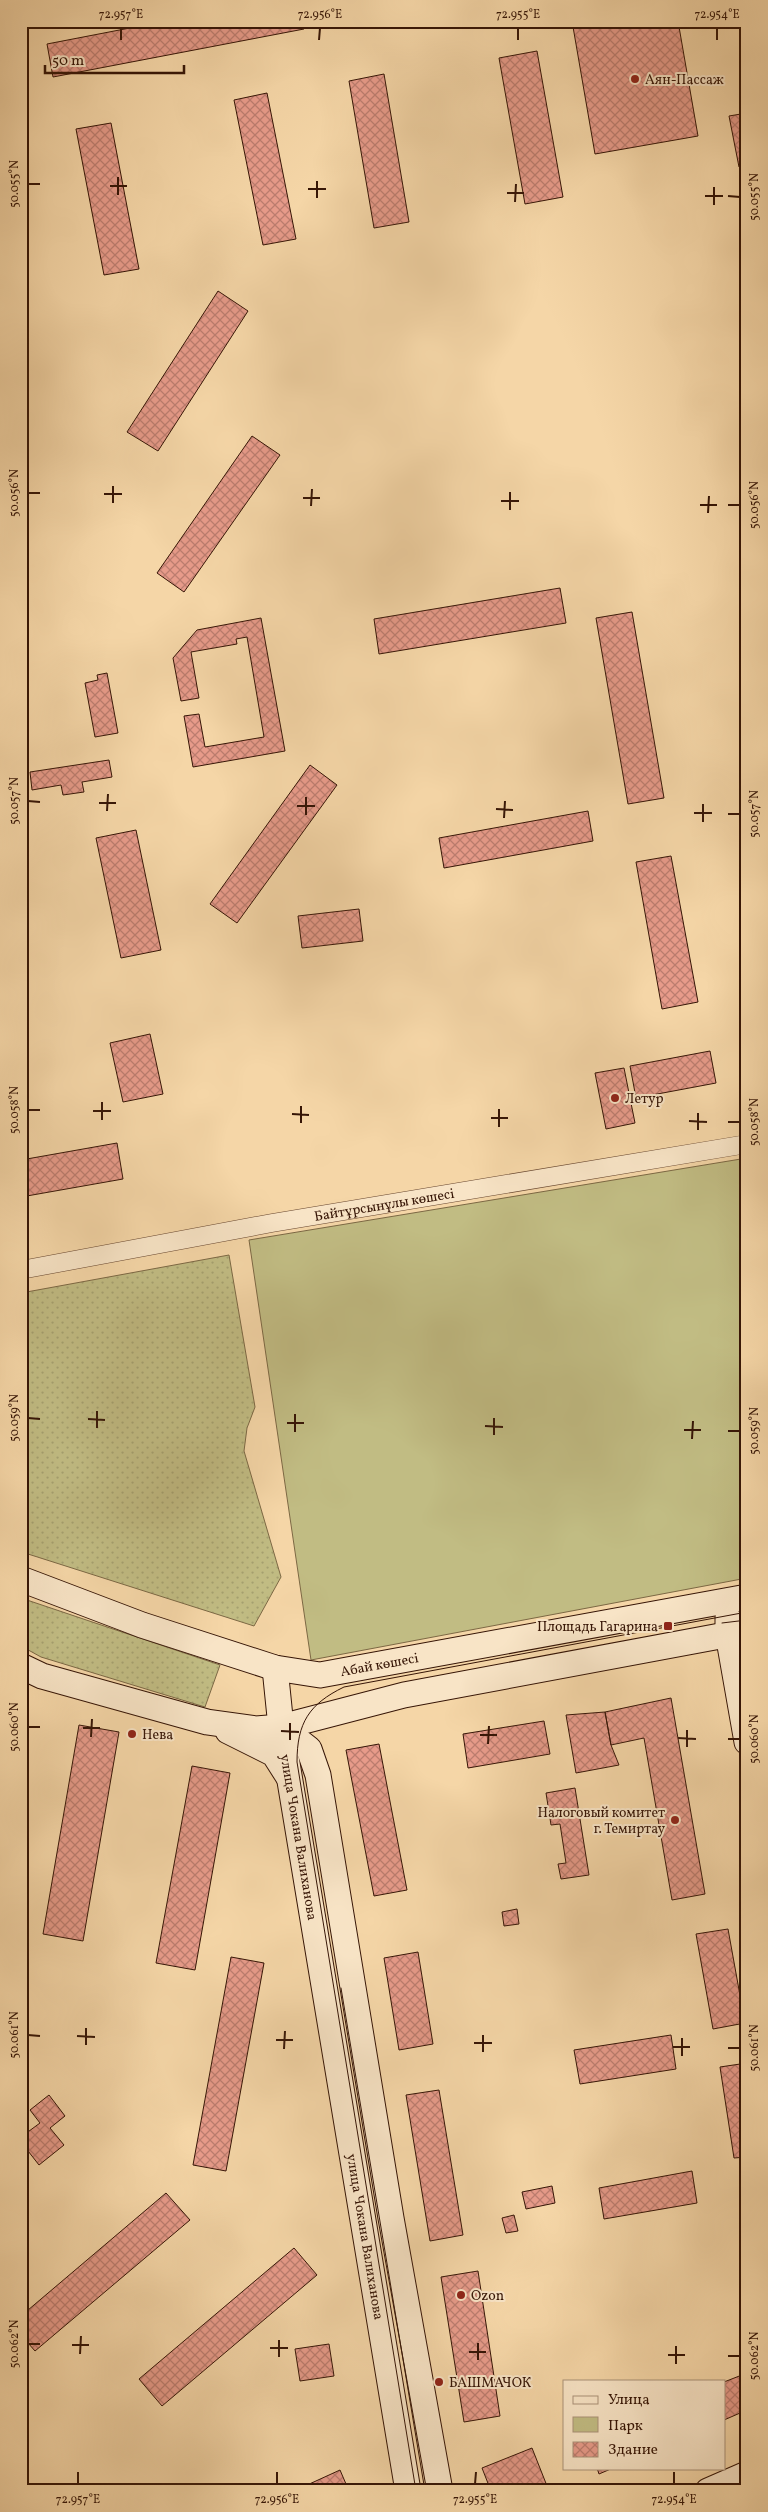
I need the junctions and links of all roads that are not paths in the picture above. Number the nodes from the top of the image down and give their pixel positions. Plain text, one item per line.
1 (747, 1144) edge
2 (21, 1270) edge
3 (21, 1579) edge
4 (739, 1599) edge
5 (737, 1632) edge
6 (21, 1666) edge
7 (275, 1668) junction
8 (342, 1711) junction
9 (208, 1722) junction
10 (281, 1727) junction
11 (747, 1742) edge
12 (318, 1774) junction
13 (290, 1780) junction
14 (747, 2474) edge
15 (408, 2491) edge
16 (440, 2491) edge
17 (708, 2491) edge

1 - 2 street, Байтұрсынұлы көшесі
3 - 7 street, Абай көшесі
4 - 5 street
4 - 7 street, Абай көшесі
5 - 8 street
5 - 11 street
6 - 9 street
7 - 10 street
8 - 10 street
8 - 12 street
9 - 10 street
9 - 13 street
10 - 12 street, улица Чокана Валиханова
10 - 13 street, улица Чокана Валиханова
12 - 16 street, улица Чокана Валиханова
13 - 15 street, улица Чокана Валиханова
14 - 17 street

